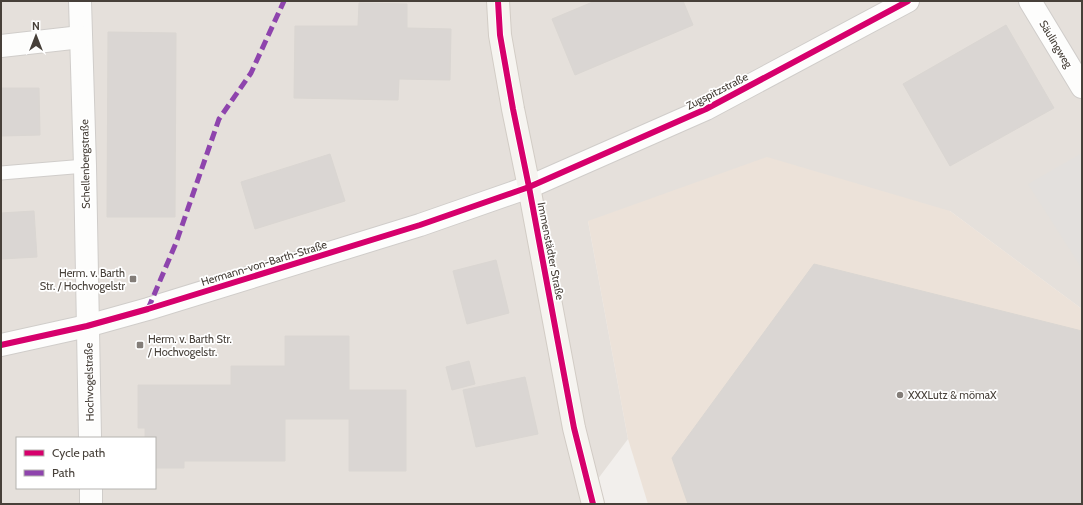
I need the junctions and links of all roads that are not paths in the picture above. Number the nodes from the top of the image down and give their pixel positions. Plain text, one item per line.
1 (80, 1) edge
2 (498, 1) edge
3 (908, 1) edge
4 (1030, 1) edge
5 (81, 37) junction
6 (1, 46) edge
7 (1082, 87) edge
8 (85, 166) junction
9 (1, 173) edge
10 (529, 187) junction
11 (87, 326) junction
12 (1, 345) edge
13 (90, 437) edge
14 (91, 489) edge
15 (91, 504) edge
16 (593, 504) edge

1 - 5 street, Schellenbergstraße
2 - 10 street, Immenstädter Straße
3 - 10 street, Zugspitzstraße
4 - 7 street, Säulingweg
5 - 6 street
5 - 8 street, Schellenbergstraße
8 - 9 lane
8 - 11 street, Schellenbergstraße
10 - 11 street, Hermann-von-Barth-Straße
10 - 16 street, Immenstädter Straße
11 - 12 street, Hermann-von-Barth-Straße
11 - 13 street, Hochvogelstraße
14 - 15 street

